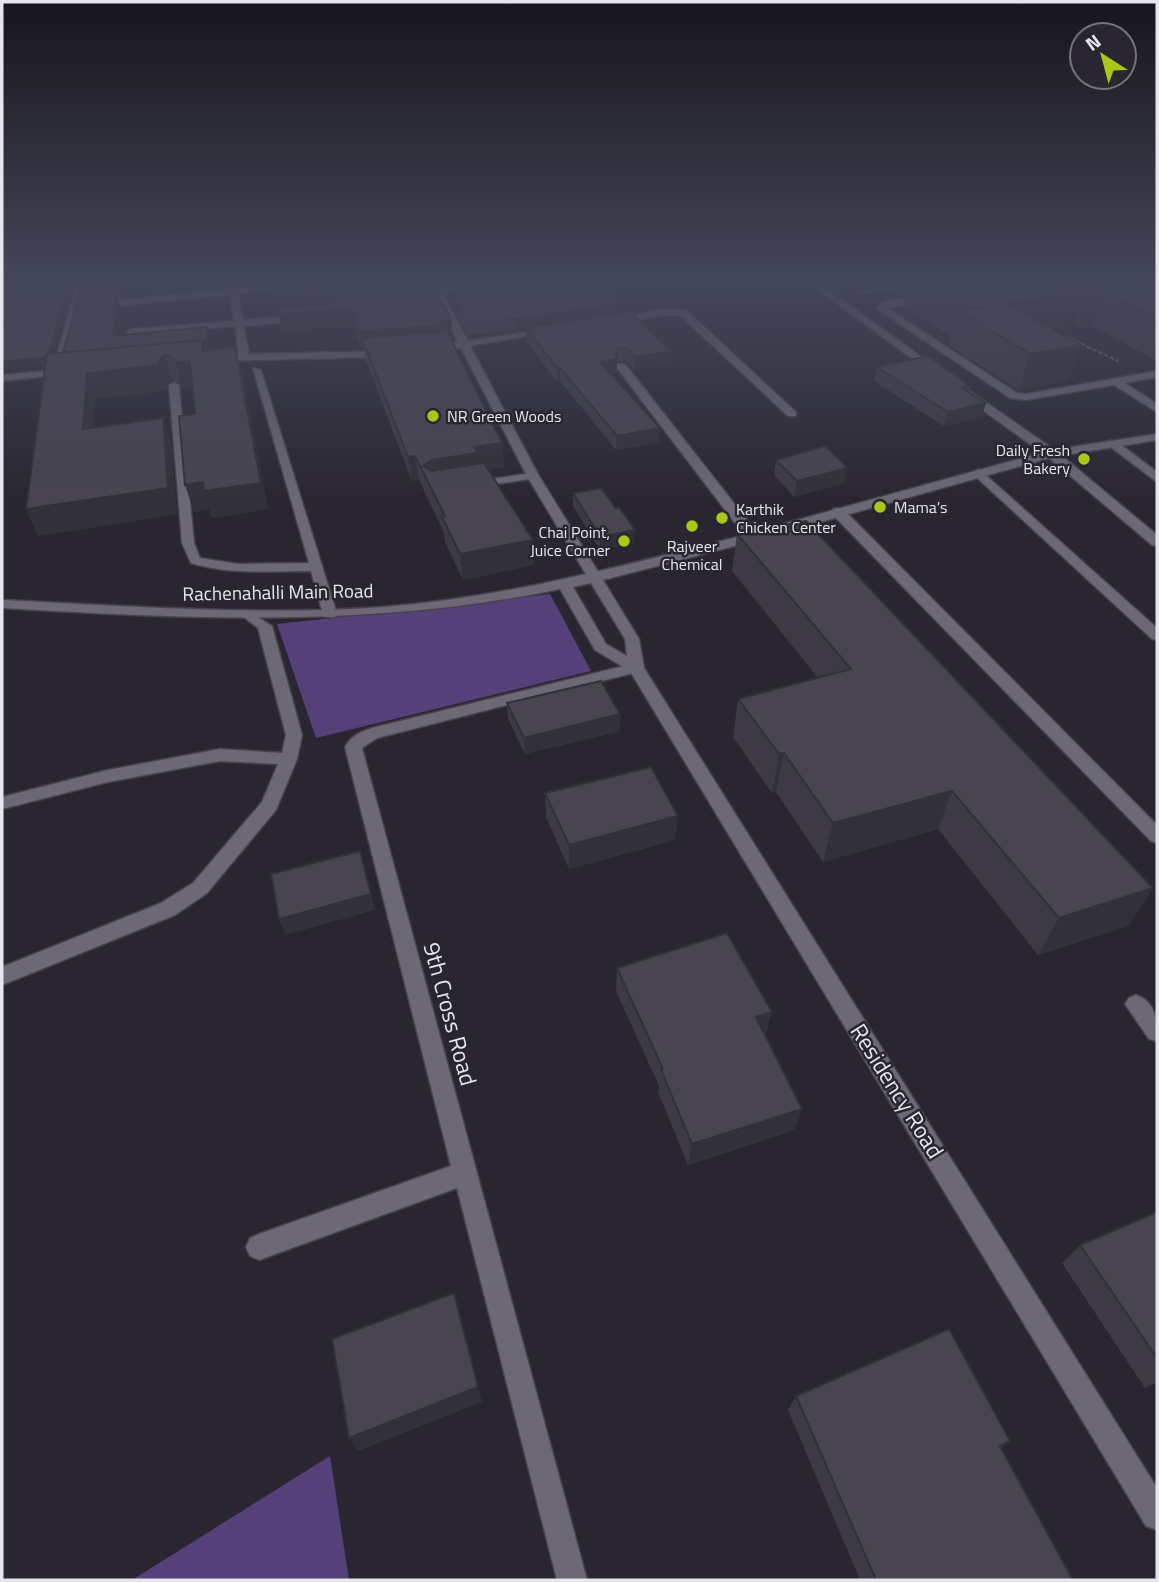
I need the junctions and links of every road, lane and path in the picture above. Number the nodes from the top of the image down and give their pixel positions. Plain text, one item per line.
1 (63, 352) edge
2 (244, 352) edge
3 (403, 352) edge
4 (466, 352) edge
5 (726, 352) edge
6 (909, 352) edge
7 (947, 352) edge
8 (1098, 352) edge
9 (244, 355) junction
10 (204, 359) edge
11 (621, 366) edge
12 (83, 370) edge
13 (256, 370) dead end
14 (57, 373) junction
15 (940, 374) edge
16 (1147, 375) edge
17 (2, 378) edge
18 (1115, 381) junction
19 (174, 385) edge
20 (1157, 387) edge
21 (962, 390) edge
22 (1157, 409) edge
23 (792, 414) dead end
24 (1155, 439) edge
25 (1112, 443) junction
26 (1052, 454) junction
27 (979, 473) junction
28 (533, 476) junction
29 (1157, 478) edge
30 (458, 486) edge
31 (838, 512) junction
32 (753, 537) junction
33 (1157, 542) edge
34 (316, 567) junction
35 (595, 578) junction
36 (564, 584) junction
37 (2, 604) edge
38 (247, 614) junction
39 (330, 614) junction
40 (1157, 636) edge
41 (636, 667) junction
42 (289, 759) junction
43 (2, 803) edge
44 (1157, 836) edge
45 (2, 976) edge
46 (1136, 1004) dead end
47 (1157, 1032) edge
48 (465, 1173) junction
49 (259, 1247) dead end
50 (1157, 1515) edge
51 (572, 1580) edge

1 - 14 street
2 - 9 street
3 - 9 street
4 - 28 street
5 - 23 street
6 - 15 street
7 - 18 street
8 - 16 path
9 - 10 street
11 - 32 street
12 - 14 street
13 - 34 lane
14 - 17 street
16 - 18 street
16 - 20 street
18 - 22 street
19 - 34 lane
21 - 26 street
24 - 25 street, Rachenahalli Main Road
25 - 26 street, Rachenahalli Main Road
25 - 29 street
26 - 27 street, Rachenahalli Main Road
26 - 33 street
27 - 31 street, Rachenahalli Main Road
27 - 40 street
28 - 30 lane
28 - 35 street
31 - 32 street, Rachenahalli Main Road
31 - 44 street
32 - 35 street, Rachenahalli Main Road
34 - 39 lane
35 - 36 street, Rachenahalli Main Road
35 - 41 street, Residency Road
36 - 39 street, Rachenahalli Main Road
36 - 41 street, Residency Road
37 - 38 street, Rachenahalli Main Road
38 - 39 street, Rachenahalli Main Road
38 - 42 street
41 - 48 street, 9th Cross Road
41 - 50 street, Residency Road
42 - 43 street
42 - 45 street
46 - 47 street
48 - 49 street
48 - 51 street, 9th Cross Road

